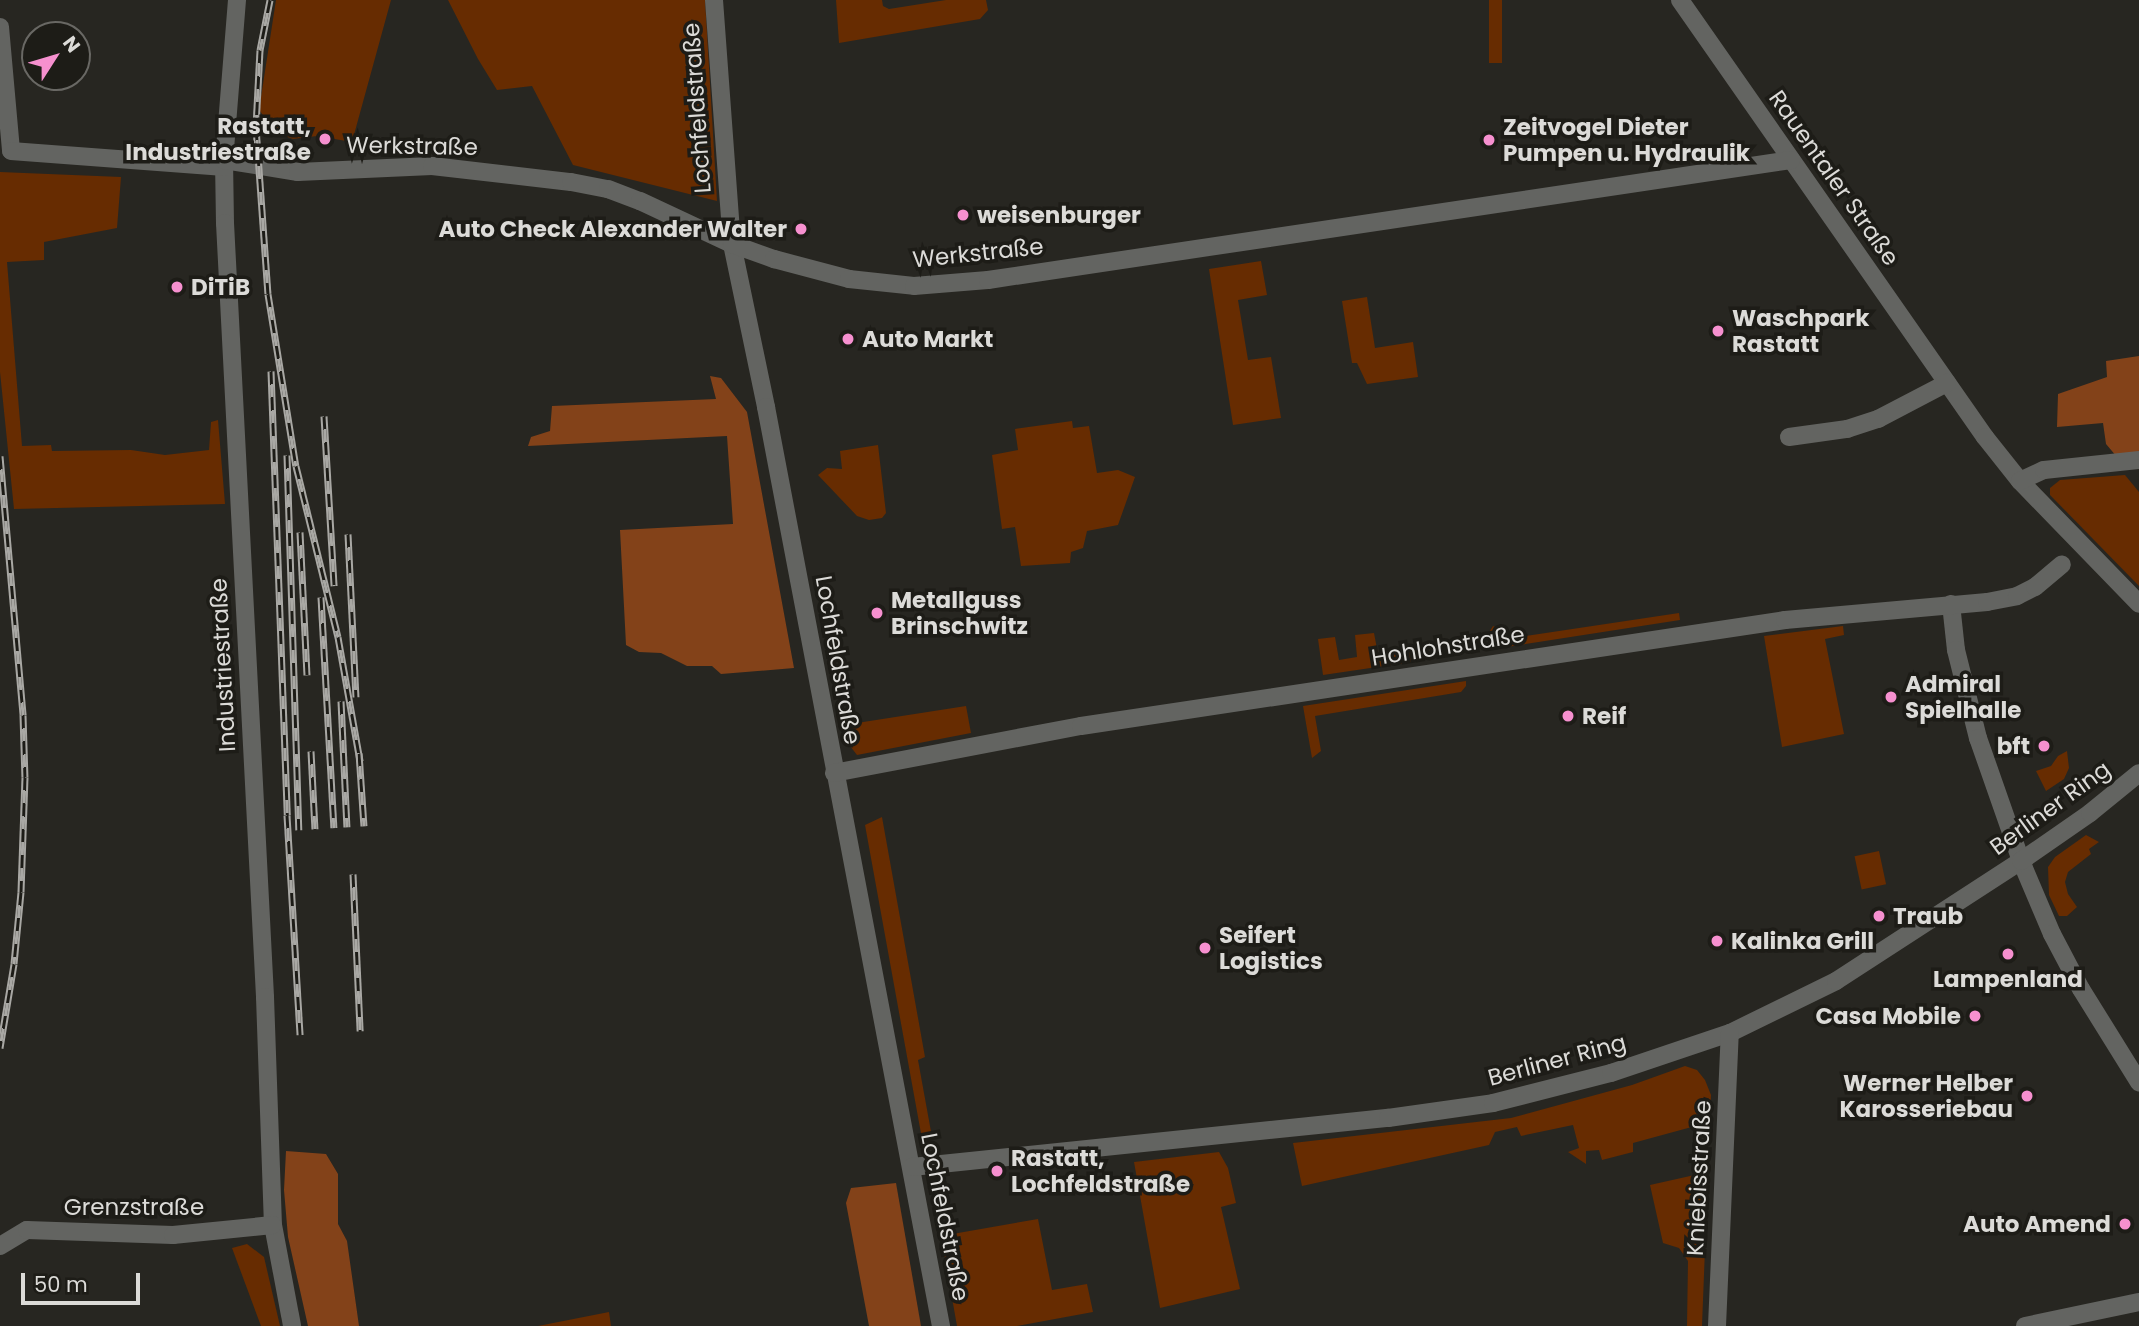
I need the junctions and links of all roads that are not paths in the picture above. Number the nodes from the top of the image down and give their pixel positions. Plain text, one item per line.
1 (237, 0) edge
2 (714, 0) edge
3 (1680, 0) edge
4 (0, 27) edge
5 (1791, 160) junction
6 (224, 164) junction
7 (732, 244) junction
8 (1947, 383) junction
9 (1789, 436) dead end
10 (2139, 460) edge
11 (2020, 481) junction
12 (2062, 564) dead end
13 (1951, 604) junction
14 (2139, 604) edge
15 (834, 773) junction
16 (2138, 773) edge
17 (2021, 861) junction
18 (1730, 1033) junction
19 (2139, 1082) edge
20 (912, 1167) junction
21 (273, 1225) junction
22 (0, 1246) edge
23 (2139, 1302) edge
24 (292, 1326) edge
25 (941, 1326) edge
26 (1717, 1326) edge
27 (2025, 1326) edge

1 - 6 street, Industriestraße
2 - 7 street, Lochfeldstraße
3 - 5 street, Rauentaler Straße
4 - 6 street, Werkstraße
5 - 7 street, Werkstraße
5 - 8 street, Rauentaler Straße
6 - 7 street, Werkstraße
6 - 21 street, Industriestraße
7 - 15 street, Lochfeldstraße
8 - 9 street
8 - 11 street, Rauentaler Straße
10 - 11 street
11 - 14 street, Rauentaler Straße
12 - 13 street, Hohlohstraße
13 - 15 street, Hohlohstraße
13 - 17 street
15 - 20 street, Lochfeldstraße
16 - 17 street, Berliner Ring
17 - 18 street, Berliner Ring
17 - 19 street
18 - 20 street, Berliner Ring
18 - 26 street, Kniebisstraße
20 - 25 street, Lochfeldstraße
21 - 22 street, Grenzstraße
21 - 24 street, Industriestraße
23 - 27 street

